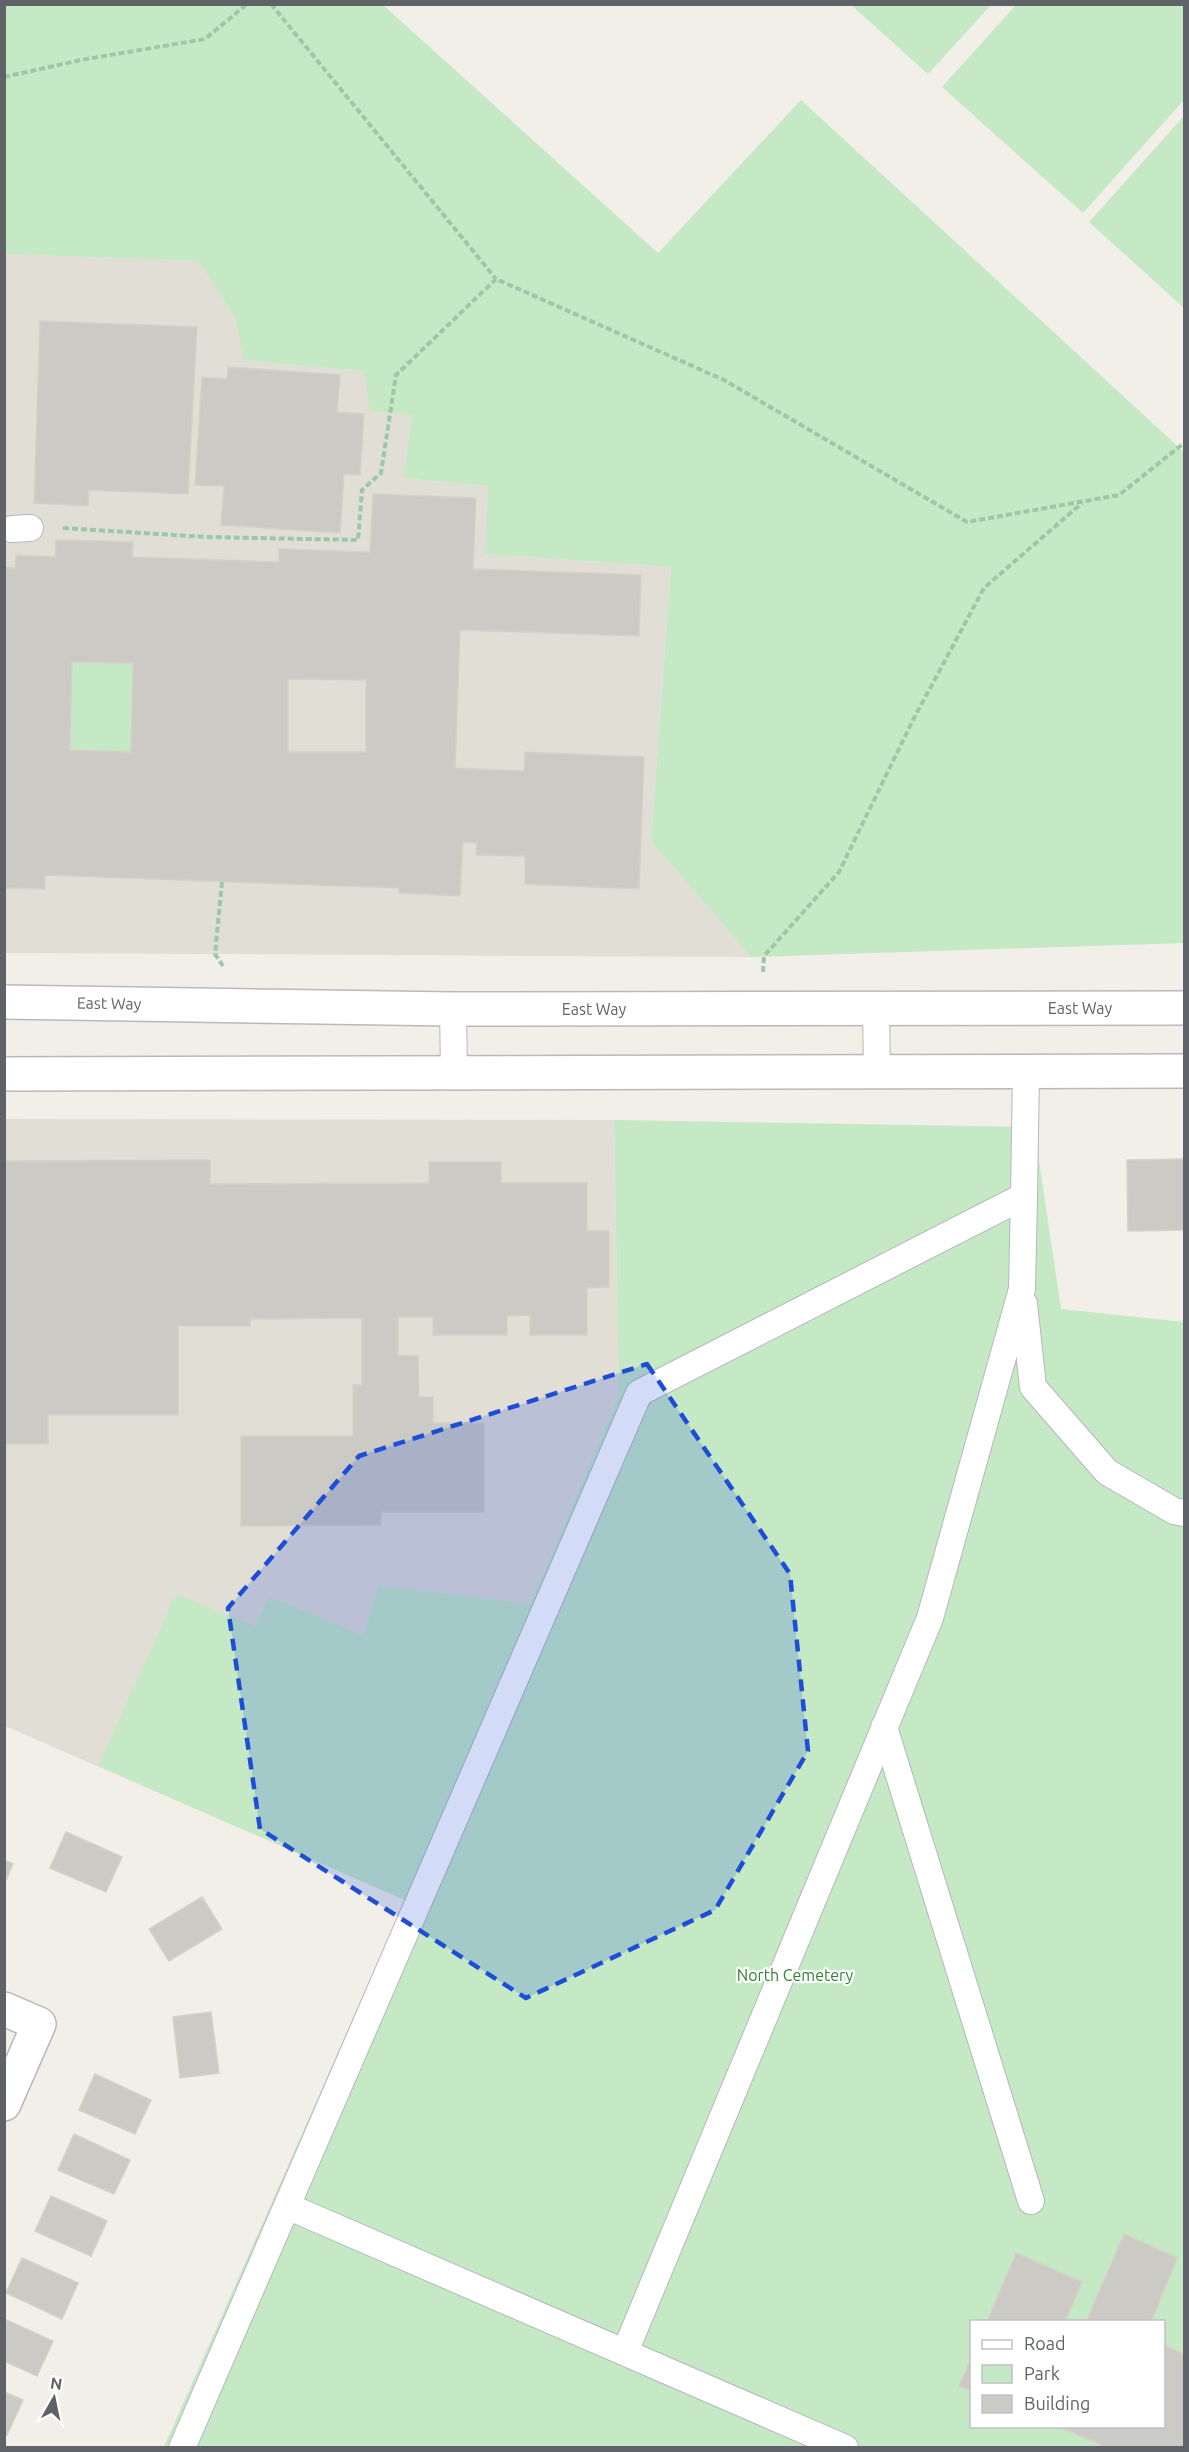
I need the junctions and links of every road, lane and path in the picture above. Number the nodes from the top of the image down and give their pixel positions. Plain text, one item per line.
1 (247, 4) edge
2 (271, 4) edge
3 (4, 77) edge
4 (496, 279) junction
5 (1185, 443) edge
6 (1084, 501) junction
7 (21, 529) dead end
8 (222, 882) dead end
9 (4, 1002) edge
10 (247, 1004) junction
11 (876, 1008) junction
12 (1185, 1008) edge
13 (453, 1009) junction
14 (762, 1009) junction
15 (1026, 1071) junction
16 (1185, 1071) edge
17 (454, 1072) junction
18 (878, 1072) junction
19 (4, 1074) edge
20 (1024, 1196) junction
21 (1022, 1289) junction
22 (1185, 1513) edge
23 (885, 1727) junction
24 (4, 2009) edge
25 (4, 2104) edge
26 (1031, 2201) dead end
27 (287, 2206) junction
28 (625, 2352) junction
29 (182, 2448) edge
30 (845, 2448) edge

1 - 3 path
2 - 4 path
4 - 6 path
4 - 7 path
5 - 6 path
6 - 14 path
8 - 10 path
9 - 10 street, East Way
10 - 13 street, East Way
11 - 12 street, East Way
11 - 14 street, East Way
11 - 18 lane
13 - 14 street, East Way
13 - 17 lane
15 - 16 street
15 - 18 street
15 - 20 lane
17 - 18 street
17 - 19 street
20 - 21 lane
20 - 27 lane
21 - 22 lane
21 - 23 lane
23 - 26 lane
23 - 28 lane
24 - 25 street
27 - 28 lane
27 - 29 lane
28 - 30 lane

